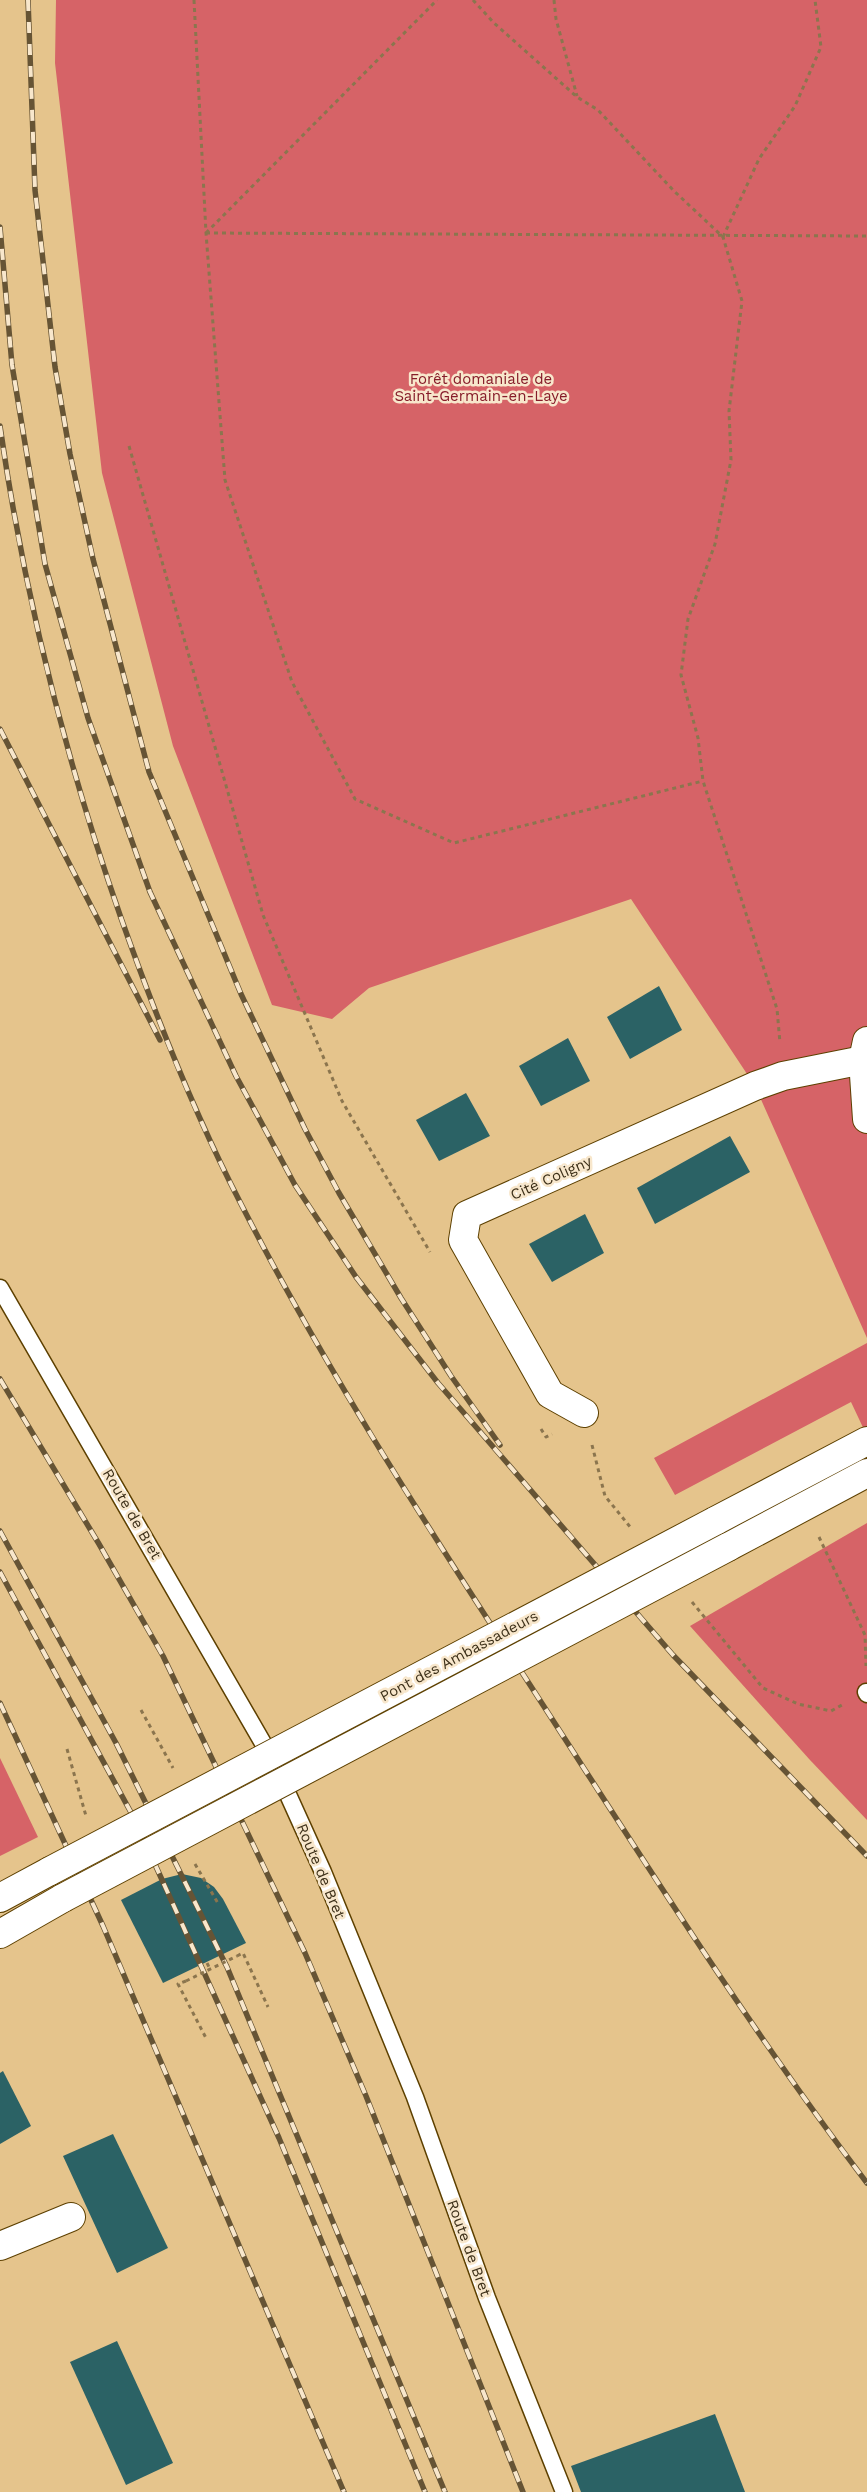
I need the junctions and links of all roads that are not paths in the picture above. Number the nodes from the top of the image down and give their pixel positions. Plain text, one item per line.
1 (865, 1051) edge
2 (867, 1119) edge
3 (0, 1288) edge
4 (584, 1413) road end
5 (859, 1445) edge
6 (866, 1473) edge
7 (0, 1898) edge
8 (0, 1934) edge
9 (71, 2217) dead end
10 (0, 2246) edge
11 (564, 2492) edge

1 - 2 main road
1 - 4 main road, Cité Coligny
3 - 11 lane, Route de Bret
5 - 7 main road, Pont des Ambassadeurs, bridge
6 - 8 main road, Pont des Ambassadeurs, bridge
9 - 10 main road

